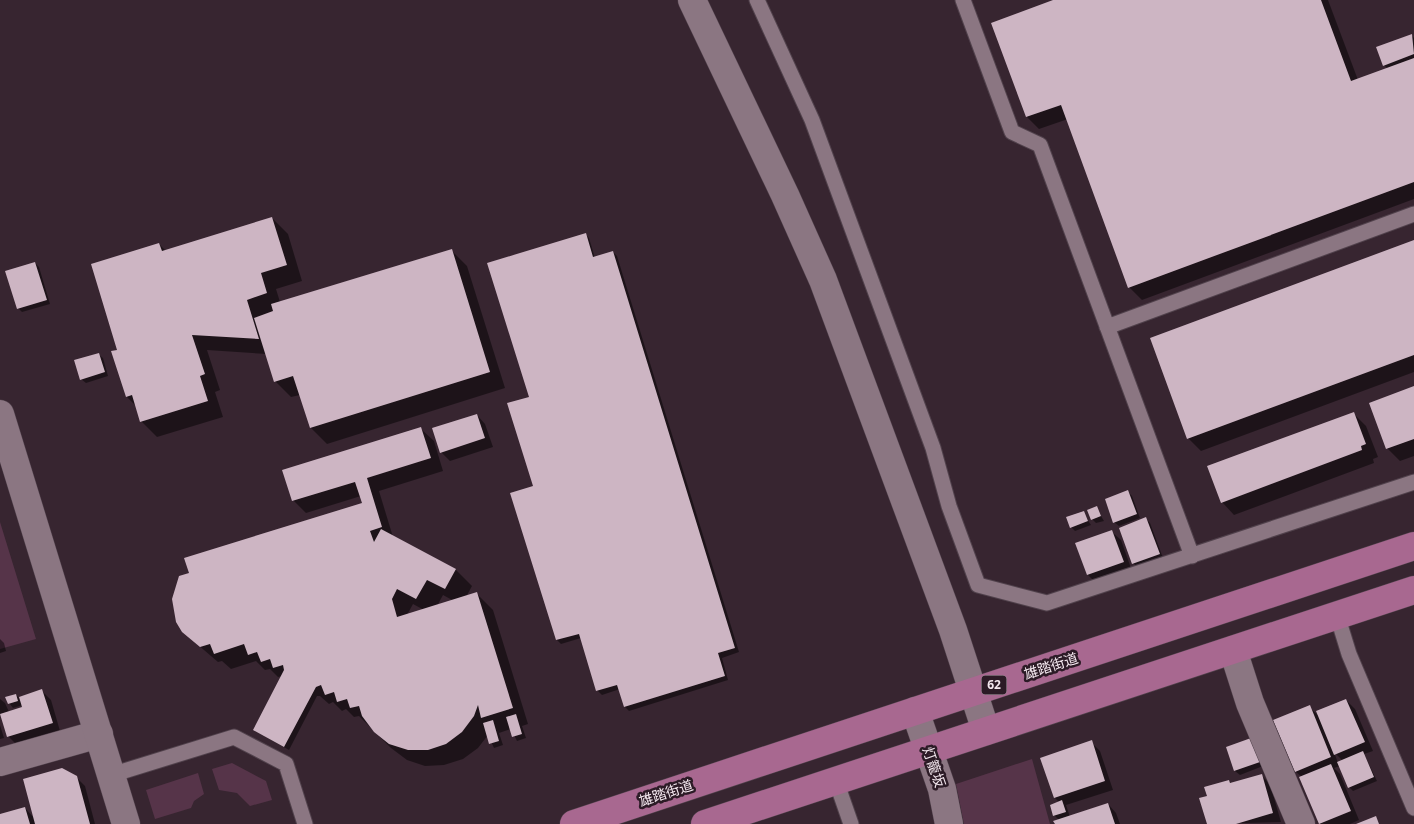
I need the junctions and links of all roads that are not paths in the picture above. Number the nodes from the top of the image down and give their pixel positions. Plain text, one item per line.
1 (692, 0) edge
2 (757, 0) edge
3 (963, 0) edge
4 (1414, 214) edge
5 (1107, 327) junction
6 (0, 414) edge
7 (1414, 482) edge
8 (1414, 546) edge
9 (1192, 556) junction
10 (1414, 590) edge
11 (1337, 615) junction
12 (1233, 650) junction
13 (974, 692) junction
14 (915, 711) junction
15 (986, 731) junction
16 (99, 734) junction
17 (929, 750) junction
18 (0, 762) edge
19 (111, 775) junction
20 (836, 780) junction
21 (1414, 808) edge
22 (126, 824) edge
23 (305, 824) edge
24 (574, 824) edge
25 (705, 824) edge
26 (851, 824) edge
27 (949, 824) edge
28 (1301, 824) edge

1 - 13 street
2 - 9 lane
3 - 5 lane
4 - 5 lane
5 - 9 lane
6 - 16 street
7 - 9 lane
8 - 13 main road, 雄踏街道 / 62
10 - 11 main road
11 - 12 main road
11 - 21 lane
12 - 15 main road
12 - 28 street
13 - 14 main road, 雄踏街道 / 62
13 - 15 street
14 - 17 street, 灯籠坂
14 - 24 main road, 雄踏街道 / 62
15 - 17 main road
16 - 18 street
16 - 19 street
17 - 20 main road
17 - 27 street, 灯籠坂
19 - 22 street
19 - 23 lane
20 - 25 main road
20 - 26 lane

